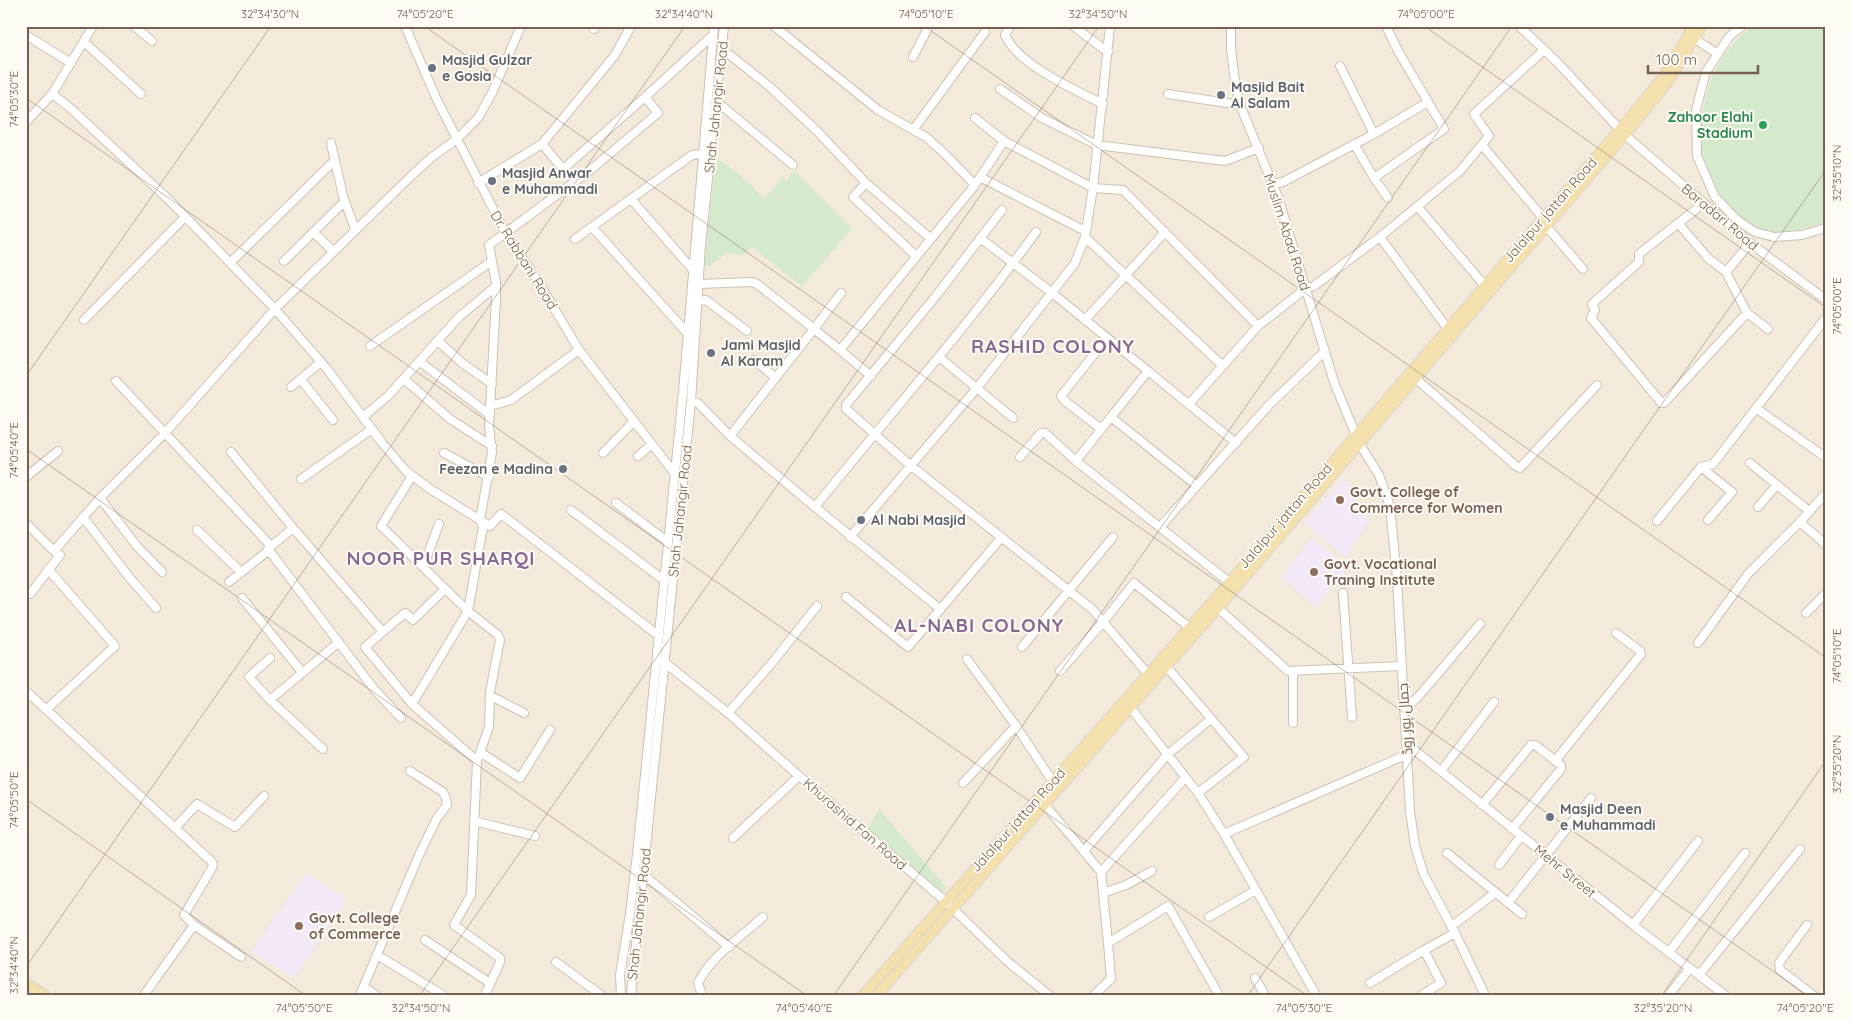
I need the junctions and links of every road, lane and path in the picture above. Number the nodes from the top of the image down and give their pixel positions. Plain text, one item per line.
1 (94, 26) edge
2 (134, 26) edge
3 (405, 26) edge
4 (521, 26) edge
5 (631, 26) edge
6 (714, 26) edge
7 (724, 26) edge
8 (774, 26) edge
9 (929, 26) edge
10 (1010, 26) edge
11 (1073, 26) edge
12 (1110, 26) edge
13 (1231, 26) edge
14 (1386, 26) edge
15 (1519, 26) edge
16 (1693, 26) edge
17 (1702, 26) edge
18 (1742, 26) edge
19 (986, 32) dead end
20 (26, 34) edge
21 (714, 35) junction
22 (1695, 39) junction
23 (152, 41) dead end
24 (84, 42) junction
25 (1544, 50) junction
26 (1108, 52) junction
27 (721, 53) junction
28 (1718, 54) junction
29 (913, 57) dead end
30 (71, 63) junction
31 (1340, 66) dead end
32 (1000, 89) dead end
33 (52, 94) junction
34 (141, 94) dead end
35 (1168, 94) dead end
36 (645, 97) junction
37 (716, 101) junction
38 (1428, 102) junction
39 (1102, 104) junction
40 (1240, 105) junction
41 (29, 112) edge
42 (975, 118) dead end
43 (26, 122) edge
44 (913, 130) junction
45 (1622, 133) junction
46 (1374, 134) junction
47 (457, 139) junction
48 (1004, 141) junction
49 (331, 143) dead end
50 (542, 144) junction
51 (1354, 144) junction
52 (1098, 145) junction
53 (1482, 145) junction
54 (1259, 148) junction
55 (703, 154) junction
56 (334, 161) junction
57 (793, 166) dead end
58 (980, 177) junction
59 (1374, 178) junction
60 (866, 182) junction
61 (478, 183) junction
62 (1273, 184) junction
63 (975, 185) junction
64 (1093, 188) junction
65 (1388, 198) dead end
66 (631, 199) junction
67 (345, 201) junction
68 (1704, 203) junction
69 (1417, 206) junction
70 (1002, 210) dead end
71 (185, 217) junction
72 (1545, 222) junction
73 (1678, 223) junction
74 (592, 227) junction
75 (1825, 228) edge
76 (355, 229) junction
77 (313, 232) junction
78 (1036, 232) dead end
79 (1165, 232) junction
80 (506, 234) junction
81 (1085, 234) junction
82 (1380, 237) junction
83 (930, 238) junction
84 (980, 238) junction
85 (575, 240) dead end
86 (1750, 243) junction
87 (333, 251) junction
88 (916, 256) junction
89 (1514, 257) junction
90 (284, 261) dead end
91 (492, 261) junction
92 (230, 263) junction
93 (1013, 264) junction
94 (1583, 269) dead end
95 (693, 270) junction
96 (1726, 272) junction
97 (1126, 275) junction
98 (699, 284) junction
99 (496, 286) junction
100 (1485, 286) junction
101 (1305, 289) junction
102 (1051, 292) junction
103 (841, 293) dead end
104 (1825, 299) edge
105 (698, 301) junction
106 (275, 309) junction
107 (1747, 313) junction
108 (1825, 319) edge
109 (84, 320) dead end
110 (1085, 320) junction
111 (1258, 326) junction
112 (1447, 328) junction
113 (814, 329) junction
114 (1768, 330) dead end
115 (747, 331) dead end
116 (688, 334) junction
117 (1107, 338) junction
118 (438, 341) junction
119 (370, 346) dead end
120 (579, 350) junction
121 (840, 350) junction
122 (1324, 352) junction
123 (939, 357) junction
124 (754, 360) dead end
125 (419, 361) junction
126 (321, 362) junction
127 (1223, 366) junction
128 (1148, 371) junction
129 (871, 376) junction
130 (776, 378) junction
131 (1415, 378) junction
132 (404, 379) junction
133 (301, 380) junction
134 (116, 381) dead end
135 (492, 384) junction
136 (1597, 384) dead end
137 (291, 387) dead end
138 (977, 388) junction
139 (691, 401) junction
140 (1189, 404) junction
141 (490, 406) junction
142 (1756, 408) junction
143 (490, 415) junction
144 (363, 417) junction
145 (1111, 417) junction
146 (1013, 418) dead end
147 (333, 420) dead end
148 (634, 420) junction
149 (372, 429) junction
150 (1101, 430) junction
151 (165, 433) junction
152 (874, 433) junction
153 (730, 436) junction
154 (1357, 439) junction
155 (1236, 443) junction
156 (652, 444) junction
157 (492, 446) junction
158 (58, 451) dead end
159 (230, 452) dead end
160 (444, 453) dead end
161 (603, 453) dead end
162 (638, 456) dead end
163 (1020, 457) dead end
164 (1825, 457) edge
165 (1076, 461) junction
166 (1750, 463) dead end
167 (910, 465) junction
168 (1701, 467) junction
169 (675, 474) junction
170 (412, 476) junction
171 (26, 477) edge
172 (489, 477) junction
173 (301, 479) dead end
174 (1197, 486) junction
175 (1776, 486) junction
176 (1825, 494) edge
177 (100, 498) junction
178 (616, 503) dead end
179 (815, 506) junction
180 (1758, 507) dead end
181 (571, 510) dead end
182 (1809, 512) junction
183 (84, 517) junction
184 (480, 519) junction
185 (1708, 520) dead end
186 (1657, 522) dead end
187 (1800, 522) junction
188 (26, 523) edge
189 (438, 524) dead end
190 (1160, 527) junction
191 (293, 528) junction
192 (197, 530) dead end
193 (850, 537) junction
194 (1113, 537) dead end
195 (1002, 538) junction
196 (668, 542) junction
197 (1825, 544) edge
198 (270, 548) junction
199 (54, 552) junction
200 (423, 567) junction
201 (48, 569) junction
202 (162, 572) dead end
203 (241, 572) junction
204 (665, 581) junction
205 (229, 582) dead end
206 (1229, 582) junction
207 (445, 588) junction
208 (1069, 591) junction
209 (1343, 592) dead end
210 (26, 594) edge
211 (1825, 594) edge
212 (1223, 596) junction
213 (846, 597) dead end
214 (242, 598) dead end
215 (817, 606) dead end
216 (156, 608) dead end
217 (1218, 608) junction
218 (940, 609) junction
219 (468, 611) junction
220 (1806, 613) dead end
221 (1104, 621) junction
222 (1480, 624) dead end
223 (1189, 627) junction
224 (383, 632) junction
225 (1616, 633) dead end
226 (659, 636) junction
227 (338, 642) junction
228 (1698, 642) dead end
229 (1022, 647) dead end
230 (270, 658) dead end
231 (967, 659) dead end
232 (661, 662) junction
233 (1166, 666) junction
234 (1401, 666) junction
235 (1349, 668) junction
236 (1060, 671) dead end
237 (1293, 671) junction
238 (302, 672) junction
239 (1147, 673) junction
240 (1134, 689) junction
241 (26, 691) edge
242 (491, 696) junction
243 (1138, 698) junction
244 (270, 700) junction
245 (1494, 702) dead end
246 (412, 704) junction
247 (1130, 707) junction
248 (47, 709) junction
249 (1405, 709) junction
250 (524, 713) dead end
251 (728, 713) junction
252 (401, 718) dead end
253 (1352, 718) dead end
254 (1211, 719) junction
255 (1293, 723) dead end
256 (1016, 726) junction
257 (550, 730) dead end
258 (1407, 744) junction
259 (323, 749) dead end
260 (480, 752) junction
261 (1408, 754) junction
262 (1167, 755) junction
263 (478, 761) junction
264 (1555, 761) junction
265 (410, 771) dead end
266 (1441, 771) junction
267 (799, 776) junction
268 (1185, 778) junction
269 (1053, 782) junction
270 (964, 783) dead end
271 (1198, 793) junction
272 (264, 796) dead end
273 (1591, 798) dead end
274 (1045, 805) junction
275 (1482, 805) junction
276 (474, 821) junction
277 (175, 828) junction
278 (1512, 829) junction
279 (1224, 834) junction
280 (535, 836) dead end
281 (1521, 836) junction
282 (733, 838) dead end
283 (1698, 841) dead end
284 (1800, 849) dead end
285 (991, 850) junction
286 (1084, 851) junction
287 (1447, 853) dead end
288 (1745, 853) dead end
289 (1546, 855) junction
290 (998, 859) junction
291 (1499, 865) dead end
292 (1152, 871) dead end
293 (1101, 872) junction
294 (639, 874) junction
295 (1256, 890) junction
296 (1103, 893) junction
297 (1495, 893) junction
298 (945, 901) junction
299 (1508, 903) junction
300 (953, 909) junction
301 (1522, 914) dead end
302 (763, 917) dead end
303 (1209, 917) dead end
304 (194, 925) junction
305 (1634, 925) junction
306 (1806, 925) dead end
307 (1454, 930) junction
308 (425, 940) dead end
309 (1108, 943) junction
310 (729, 948) junction
311 (1424, 950) junction
312 (1669, 952) junction
313 (377, 956) junction
314 (241, 957) dead end
315 (556, 962) dead end
316 (1690, 968) junction
317 (1698, 975) junction
318 (1255, 978) dead end
319 (26, 983) edge
320 (490, 983) junction
321 (1370, 983) dead end
322 (362, 991) edge
323 (45, 995) edge
324 (144, 995) edge
325 (376, 995) edge
326 (443, 995) edge
327 (485, 995) edge
328 (601, 995) edge
329 (621, 995) edge
330 (631, 995) edge
331 (702, 995) edge
332 (863, 995) edge
333 (877, 995) edge
334 (1049, 995) edge
335 (1094, 995) edge
336 (1219, 995) edge
337 (1265, 995) edge
338 (1316, 995) edge
339 (1422, 995) edge
340 (1485, 995) edge
341 (1669, 995) edge
342 (1725, 995) edge
343 (1813, 995) edge

1 - 24 street
2 - 23 street
3 - 47 street, Dr. Rabbani Road
4 - 47 street
5 - 50 street
6 - 21 street, Shah Jahangir Road
7 - 27 street, Shah Jahangir Road
8 - 44 street
9 - 29 street
10 - 39 street
11 - 26 street
12 - 26 street
13 - 40 street, Muslim Abad Road
14 - 38 street
15 - 25 street, Baradari Road
16 - 45 main road, Jalalpur jattan Road
17 - 22 main road, Jalalpur jattan Road
18 - 28 street
19 - 44 street
20 - 30 street
21 - 36 street
21 - 55 street, Shah Jahangir Road
22 - 28 street
22 - 45 main road, Jalalpur jattan Road
24 - 30 street
24 - 34 street
25 - 45 street, Baradari Road
25 - 53 street
26 - 39 street
27 - 37 street, Shah Jahangir Road
27 - 60 street
28 - 75 street
30 - 33 street
31 - 46 street
32 - 52 street
33 - 41 street
33 - 71 street
35 - 40 street
36 - 50 street
36 - 80 street
37 - 57 street
37 - 98 street, Shah Jahangir Road
38 - 46 street
38 - 59 street
39 - 52 street
40 - 54 street, Muslim Abad Road
41 - 43 street
42 - 48 street
44 - 63 street
45 - 68 street, Baradari Road
45 - 72 main road, Jalalpur jattan Road
46 - 51 street
47 - 61 street, Dr. Rabbani Road
47 - 76 street
48 - 58 street
48 - 64 street
49 - 56 street
50 - 61 street
51 - 59 street
51 - 62 street
52 - 54 street
52 - 64 street
53 - 69 street
53 - 72 street
54 - 62 street, Muslim Abad Road
55 - 66 street
55 - 95 street, Shah Jahangir Road
56 - 67 street
56 - 92 street
58 - 63 street
58 - 81 street
59 - 65 street
60 - 83 street
60 - 88 street
61 - 80 street, Dr. Rabbani Road
62 - 101 street, Muslim Abad Road
63 - 83 street
64 - 79 street
64 - 81 street
66 - 74 street
66 - 95 street
67 - 76 street
67 - 77 street
68 - 73 street
68 - 86 street, Baradari Road
69 - 82 street
69 - 100 street
70 - 84 street
71 - 92 street
71 - 109 street
72 - 89 main road, Jalalpur jattan Road
72 - 94 street
73 - 96 street
73 - 107 street
74 - 85 street
74 - 116 street
76 - 87 street
77 - 87 street
77 - 90 street
78 - 93 street
79 - 97 street
79 - 111 street
80 - 91 street
80 - 120 street, Dr. Rabbani Road
81 - 97 street
81 - 102 street
82 - 101 street
82 - 112 street
83 - 88 street
84 - 93 street
84 - 129 street
86 - 96 street
86 - 104 street, Baradari Road
87 - 106 street
88 - 121 street
89 - 100 main road, Jalalpur jattan Road
89 - 131 main road, Jalalpur jattan Road
91 - 99 street
91 - 119 street
92 - 106 street
93 - 102 street
93 - 123 street
95 - 116 street, Shah Jahangir Road
96 - 107 street
97 - 110 street
97 - 127 street
98 - 105 street, Shah Jahangir Road
98 - 113 street
99 - 118 street
99 - 135 street
100 - 112 main road, Jalalpur jattan Road
101 - 111 street
101 - 122 street, Muslim Abad Road
102 - 110 street
102 - 138 street
103 - 113 street
105 - 115 street
105 - 139 street, Shah Jahangir Road
106 - 126 street
106 - 151 street
107 - 114 street
108 - 142 street
110 - 117 street
111 - 127 street
112 - 154 main road, Jalalpur jattan Road
113 - 121 street
113 - 130 street
116 - 169 street, Shah Jahangir Road
117 - 128 street
117 - 150 street
118 - 125 street
118 - 135 street
120 - 141 street
120 - 148 street, Dr. Rabbani Road
121 - 129 street
122 - 154 street, Muslim Abad Road
122 - 155 street
123 - 138 street
123 - 152 street
124 - 130 street
125 - 132 street
125 - 143 street
126 - 133 street
126 - 144 street
127 - 140 street
128 - 140 street
128 - 145 street
129 - 152 street
130 - 153 street
131 - 136 street
131 - 154 main road, Jalalpur jattan Road
132 - 144 street
132 - 157 street
133 - 137 street
133 - 147 street
134 - 151 street
135 - 141 street
138 - 146 street
138 - 167 street
139 - 153 street
139 - 232 street, Shah Jahangir Road
140 - 155 street
141 - 143 street
142 - 164 street
142 - 168 street
143 - 157 street
144 - 149 street
145 - 150 street
145 - 174 street
148 - 156 street, Dr. Rabbani Road
148 - 161 street
149 - 170 street
149 - 173 street
150 - 165 street
151 - 177 street
151 - 198 street
152 - 167 street
152 - 179 street
153 - 179 street
154 - 206 main road, Jalalpur jattan Road
154 - 212 main road, Jalalpur jattan Road
154 - 234 street, جمال پور روڈ
155 - 174 street
156 - 162 street
156 - 169 street, Dr. Rabbani Road
157 - 172 street
158 - 171 street
159 - 191 street
160 - 172 street
163 - 165 street
165 - 190 street
166 - 175 street
167 - 193 street
167 - 195 street
168 - 185 street
168 - 186 street
169 - 196 street, Shah Jahangir Road
170 - 184 street
170 - 200 street
172 - 184 street
174 - 190 street
175 - 180 street
175 - 182 street
176 - 182 street
177 - 183 street
177 - 202 street
178 - 196 street
179 - 193 street
181 - 204 street
182 - 187 street
183 - 199 street
183 - 216 street
184 - 219 street
184 - 226 street
187 - 197 street
187 - 228 street
188 - 199 street
189 - 200 street
190 - 206 street
191 - 198 street
191 - 224 street
192 - 203 street
193 - 218 street
194 - 208 street
195 - 208 street
195 - 218 street
196 - 204 street, Shah Jahangir Road
198 - 203 street
198 - 227 street
199 - 201 street
200 - 207 street
201 - 210 street
201 - 248 street
203 - 205 street
204 - 226 street, Shah Jahangir Road
206 - 212 main road, Jalalpur jattan Road
207 - 219 street
207 - 224 street
208 - 221 street
208 - 229 street
209 - 235 street
211 - 220 street
212 - 217 main road, Jalalpur jattan Road
212 - 223 main road, Jalalpur jattan Road
213 - 218 street
214 - 238 street
215 - 251 street
217 - 233 main road, Jalalpur jattan Road
217 - 237 street
219 - 242 street
219 - 246 street
221 - 223 street
221 - 236 street
221 - 239 street
222 - 249 street
223 - 239 main road, Jalalpur jattan Road
224 - 246 street
225 - 264 street
226 - 232 street, Shah Jahangir Road
227 - 238 street
227 - 252 street
230 - 244 street
231 - 256 street
232 - 251 street, Khurashid Fan Road
232 - 294 street
233 - 243 main road, Jalalpur jattan Road
233 - 254 street
234 - 235 street
234 - 249 street, جمال پور روڈ
235 - 237 street
235 - 253 street
237 - 255 street
238 - 244 street
239 - 240 main road, Jalalpur jattan Road
240 - 243 main road
240 - 269 main road, Jalalpur jattan Road
241 - 248 street
242 - 250 street
242 - 260 street
243 - 247 main road, Jalalpur jattan Road
244 - 259 street
245 - 266 street
246 - 263 street
247 - 262 street
247 - 274 main road, Jalalpur jattan Road
248 - 277 street
249 - 258 street, جمال پور روڈ
251 - 267 street, Khurashid Fan Road
254 - 262 street
254 - 271 street
256 - 269 street
256 - 270 street
257 - 260 street
258 - 261 street, جمال پور روڈ
258 - 266 street, Mehr Street
260 - 263 street
261 - 279 street
261 - 307 street, جمال پور روڈ
262 - 268 street
262 - 286 street
263 - 276 street
264 - 275 street
264 - 278 street
265 - 313 street
266 - 275 street, Mehr Street
267 - 282 street
267 - 298 street, Khurashid Fan Road
268 - 271 street
268 - 293 street
269 - 285 main road, Jalalpur jattan Road
271 - 279 street
272 - 277 street
273 - 289 street
274 - 286 street
274 - 290 main road, Jalalpur jattan Road
275 - 278 street, Mehr Street
276 - 280 street
276 - 320 street
277 - 304 street
278 - 281 street, Mehr Street
279 - 295 street
281 - 289 street, Mehr Street
281 - 291 street
283 - 305 street
284 - 317 street
285 - 290 main road
285 - 298 main road, Jalalpur jattan Road
286 - 293 street
287 - 297 street
288 - 312 street
289 - 299 street
289 - 305 street, Mehr Street
290 - 300 main road, Jalalpur jattan Road
292 - 296 street
293 - 296 street
294 - 310 street
294 - 329 street
294 - 330 street, Shah Jahangir Road
295 - 303 street
295 - 338 street
296 - 309 street
297 - 299 street
297 - 307 street
298 - 300 street, Khurashid Fan Road
298 - 332 main road, Jalalpur jattan Road
299 - 301 street
300 - 333 main road, Jalalpur jattan Road
300 - 334 street, Khurashid Fan Road
302 - 310 street
304 - 314 street
304 - 324 street
305 - 312 street, Mehr Street
306 - 343 street
307 - 311 street
307 - 340 street, جمال پور روڈ
308 - 320 street
309 - 335 street
309 - 336 street
310 - 331 street
311 - 321 street
311 - 339 street
312 - 316 street, Mehr Street
313 - 322 street
313 - 326 street
315 - 328 street
316 - 317 street, Mehr Street
316 - 341 street
317 - 342 street, Mehr Street
318 - 337 street
319 - 323 main road
320 - 327 street
322 - 325 street

